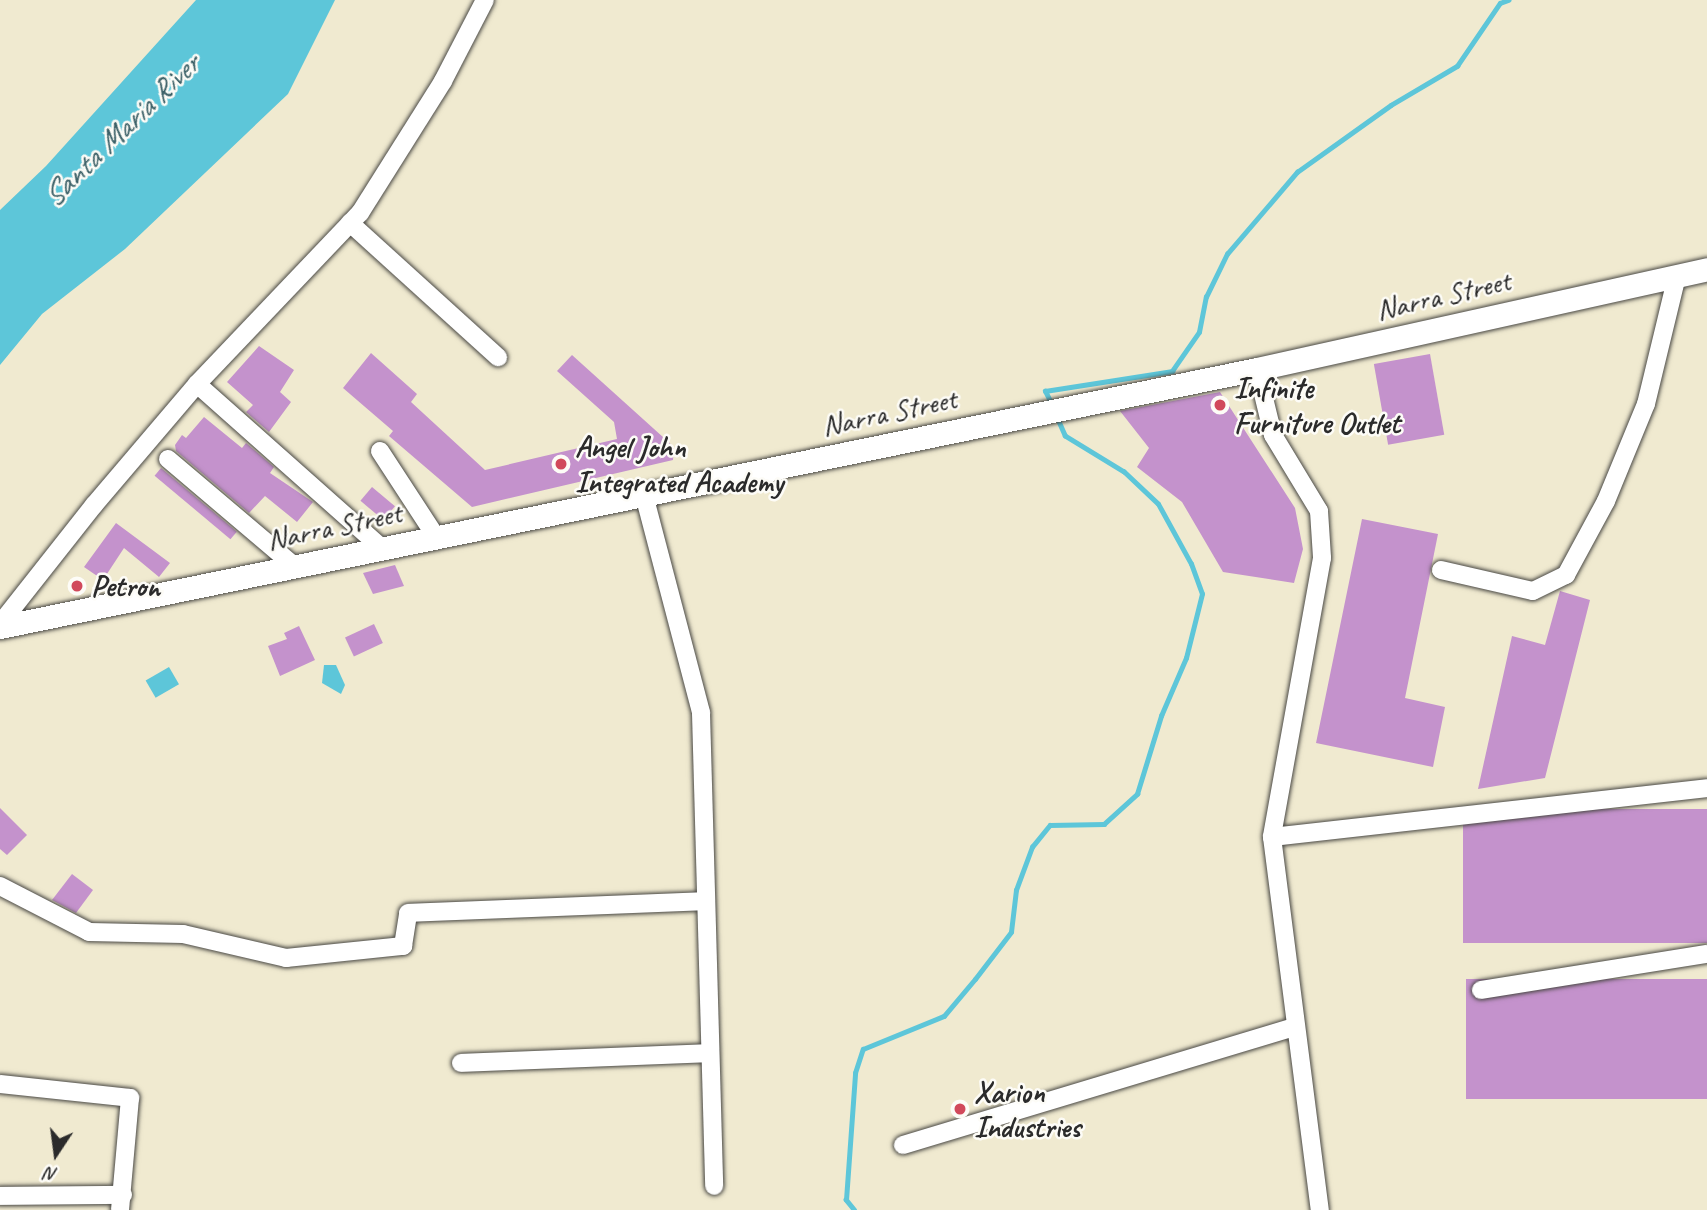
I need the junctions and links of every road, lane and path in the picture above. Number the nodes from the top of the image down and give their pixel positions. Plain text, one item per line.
1 (485, 0) edge
2 (350, 223) junction
3 (1707, 269) edge
4 (1677, 276) junction
5 (498, 357) dead end
6 (1257, 369) junction
7 (197, 384) junction
8 (380, 451) dead end
9 (168, 459) dead end
10 (644, 495) junction
11 (436, 537) junction
12 (382, 548) junction
13 (294, 566) junction
14 (1441, 570) dead end
15 (0, 626) edge
16 (1707, 788) edge
17 (1272, 837) junction
18 (2, 895) edge
19 (706, 901) junction
20 (1707, 954) edge
21 (1481, 990) dead end
22 (1293, 1027) junction
23 (710, 1053) junction
24 (461, 1063) dead end
25 (0, 1084) edge
26 (903, 1145) dead end
27 (714, 1186) dead end
28 (0, 1196) edge
29 (122, 1202) edge
30 (1320, 1210) edge

1 - 2 street
2 - 5 street
2 - 7 street
3 - 4 main road, Narra Street
4 - 6 main road, Narra Street
4 - 14 street
6 - 10 main road, Narra Street
6 - 17 street
7 - 12 street
7 - 15 street
8 - 11 street
9 - 13 street
10 - 11 main road, Narra Street
10 - 19 street
11 - 12 main road, Narra Street
12 - 13 main road, Narra Street
13 - 15 main road, Narra Street
16 - 17 street
17 - 22 street
18 - 19 street
19 - 23 street
20 - 21 street
22 - 26 street
22 - 30 street
23 - 24 street
23 - 27 street
25 - 29 street
28 - 29 street

